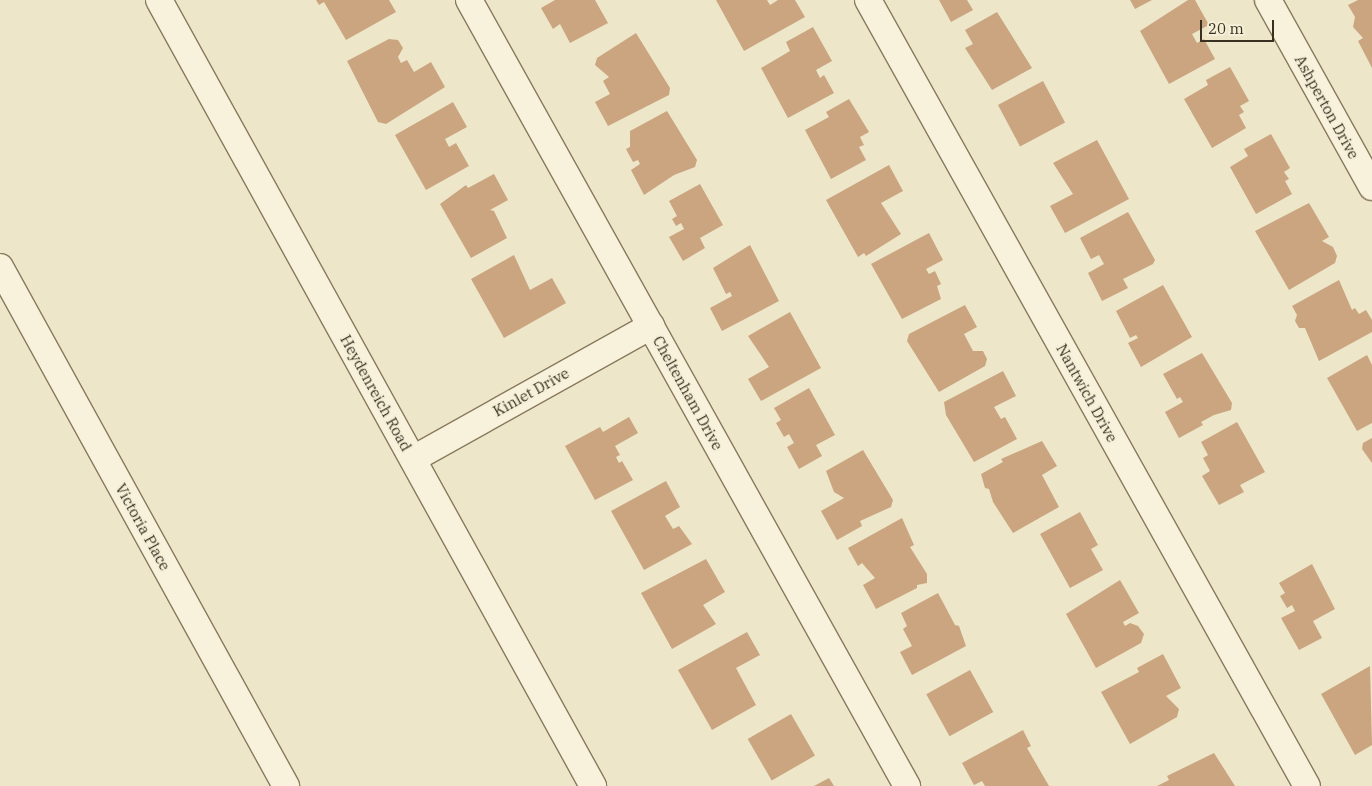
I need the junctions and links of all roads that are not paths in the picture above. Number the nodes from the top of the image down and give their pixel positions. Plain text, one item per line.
1 (159, 0) edge
2 (469, 0) edge
3 (868, 0) edge
4 (1268, 0) edge
5 (1372, 187) edge
6 (0, 267) edge
7 (650, 326) junction
8 (413, 459) junction
9 (286, 786) edge
10 (593, 786) edge
11 (907, 786) edge
12 (1307, 786) edge

1 - 8 street, Heydenreich Road
2 - 7 street, Cheltenham Drive
3 - 12 street, Nantwich Drive
4 - 5 street, Ashperton Drive
6 - 9 street, Victoria Place
7 - 8 street, Kinlet Drive
7 - 11 street, Cheltenham Drive
8 - 10 street, Heydenreich Road

